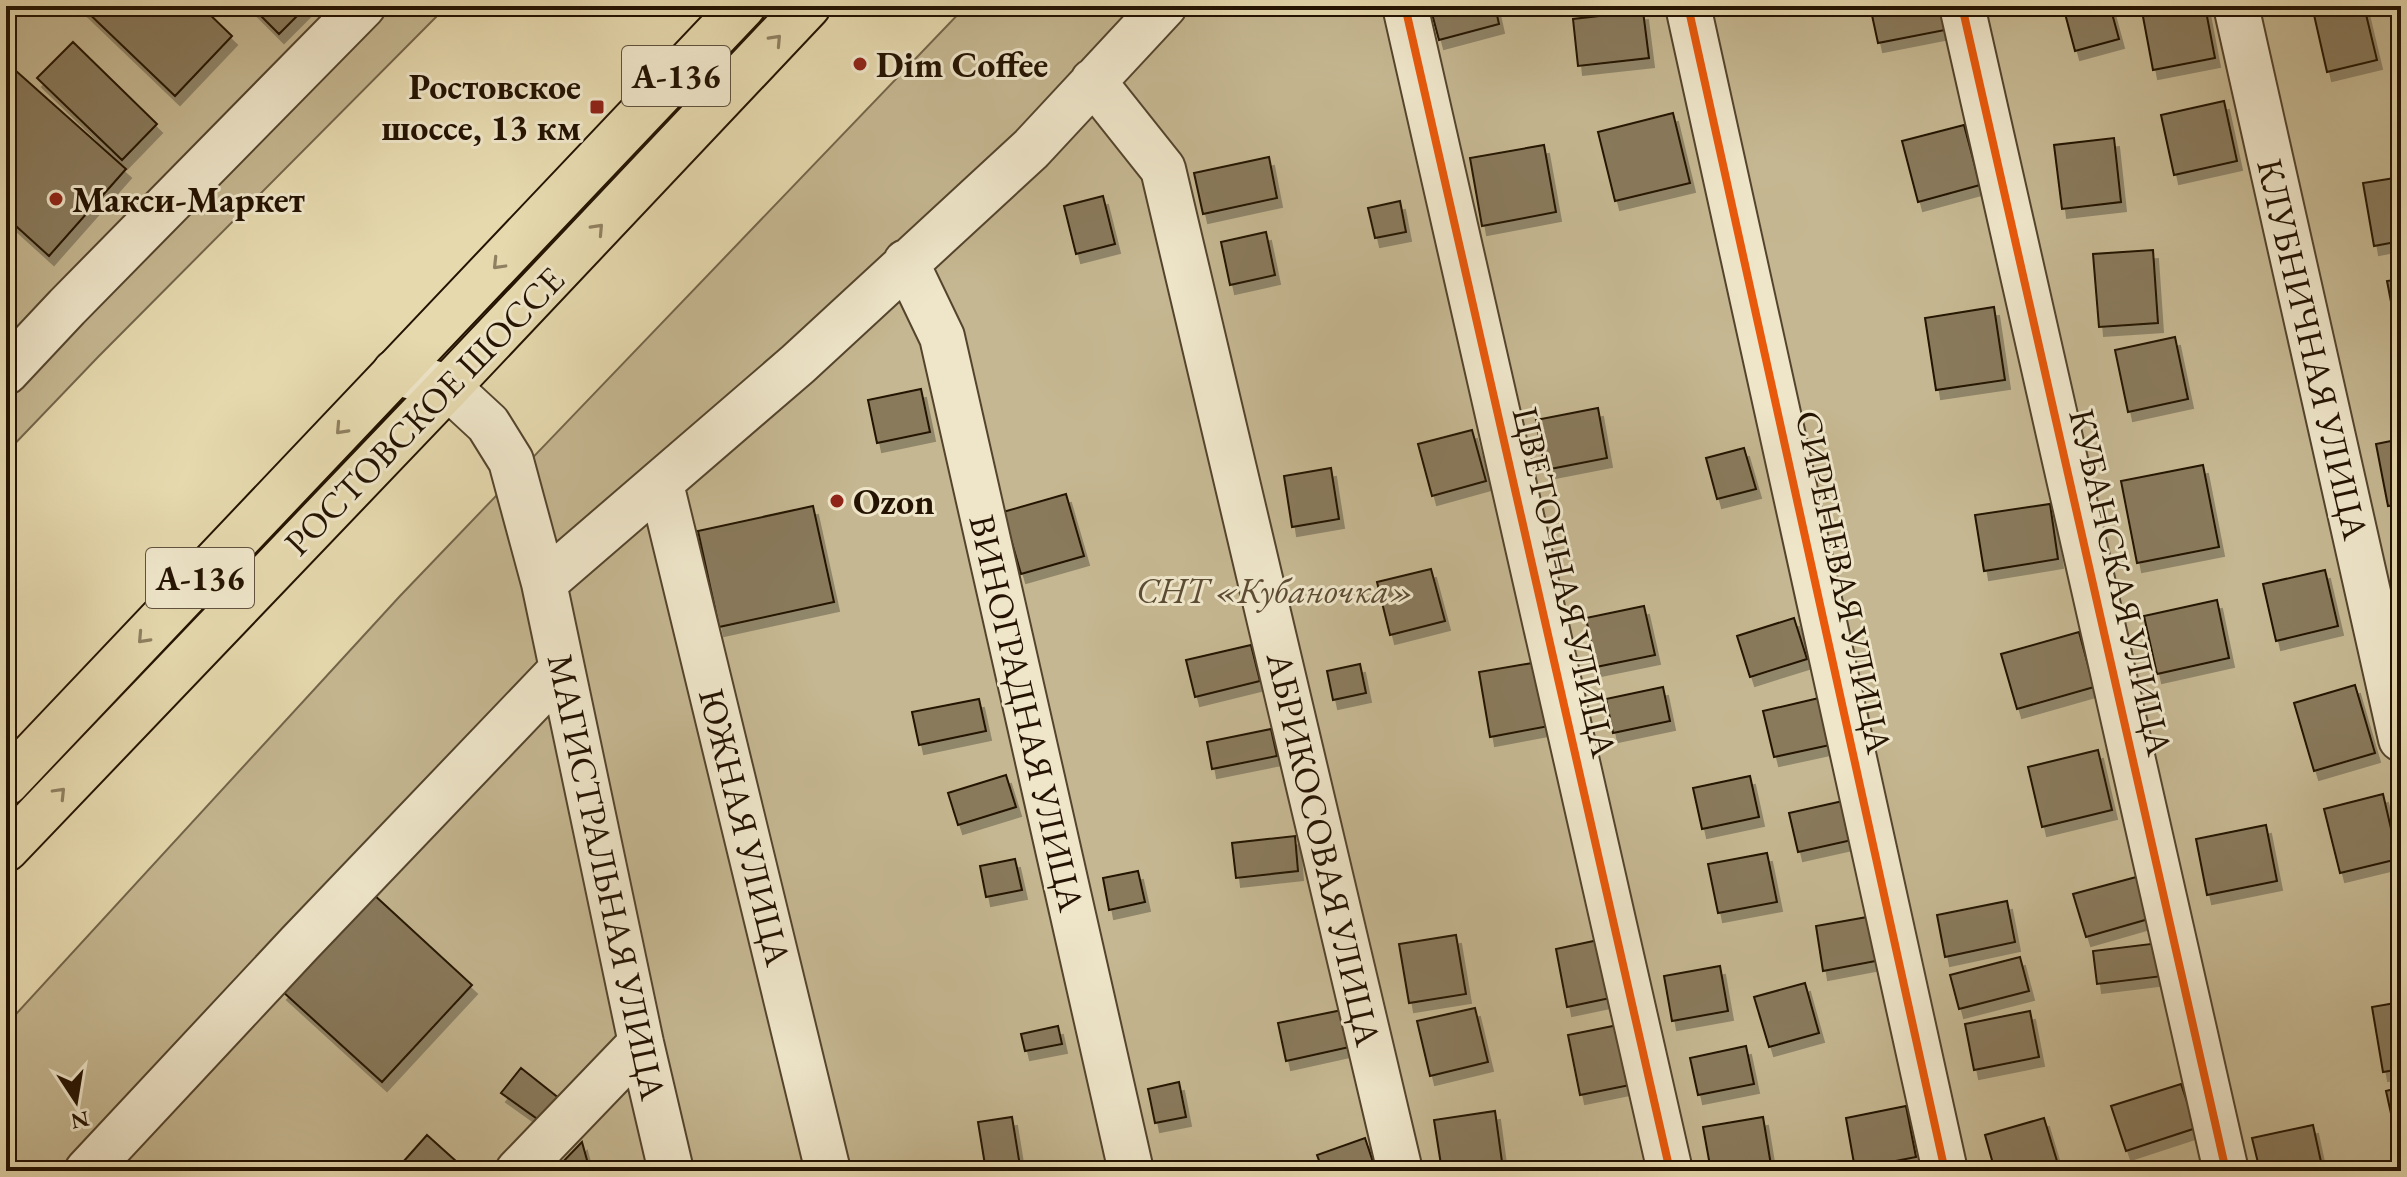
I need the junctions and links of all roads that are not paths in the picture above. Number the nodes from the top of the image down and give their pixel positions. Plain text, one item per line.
1 (363, 6) edge
2 (743, 6) edge
3 (808, 6) edge
4 (1164, 6) edge
5 (1405, 6) edge
6 (1688, 6) edge
7 (1962, 6) edge
8 (2236, 6) edge
9 (1093, 81) junction
10 (906, 262) junction
11 (6, 372) edge
12 (395, 372) junction
13 (448, 387) junction
14 (661, 484) junction
15 (544, 583) junction
16 (562, 669) junction
17 (2401, 739) edge
18 (6, 783) edge
19 (6, 849) edge
20 (641, 1043) junction
21 (87, 1171) edge
22 (518, 1171) edge
23 (671, 1171) edge
24 (828, 1171) edge
25 (1131, 1171) edge
26 (1400, 1171) edge
27 (1670, 1171) edge
28 (1945, 1171) edge
29 (2226, 1171) edge

1 - 11 street
2 -> 12 highway, РОСТОВСКОЕ ШОССЕ / А-136
13 -> 3 highway, РОСТОВСКОЕ ШОССЕ / А-136
4 - 9 street
5 - 27 street, ЦВЕТОЧНАЯ УЛИЦА
6 - 28 street, СИРЕНЕВАЯ УЛИЦА
7 - 29 street, КУБАНСКАЯ УЛИЦА
8 - 17 street, КЛУБНИЧНАЯ УЛИЦА
9 - 10 street
9 - 26 street, АБРИКОСОВАЯ УЛИЦА
10 - 14 street
10 - 25 street, ВИНОГРАДНАЯ УЛИЦА
12 - 13 street
12 -> 18 highway, РОСТОВСКОЕ ШОССЕ / А-136
13 - 15 street, МАГИСТРАЛЬНАЯ УЛИЦА
19 -> 13 highway, РОСТОВСКОЕ ШОССЕ / А-136
14 - 15 street
14 - 24 street, ЮЖНАЯ УЛИЦА
15 - 16 street, МАГИСТРАЛЬНАЯ УЛИЦА
16 - 20 street, МАГИСТРАЛЬНАЯ УЛИЦА
16 - 21 street
20 - 22 street
20 - 23 street, МАГИСТРАЛЬНАЯ УЛИЦА

